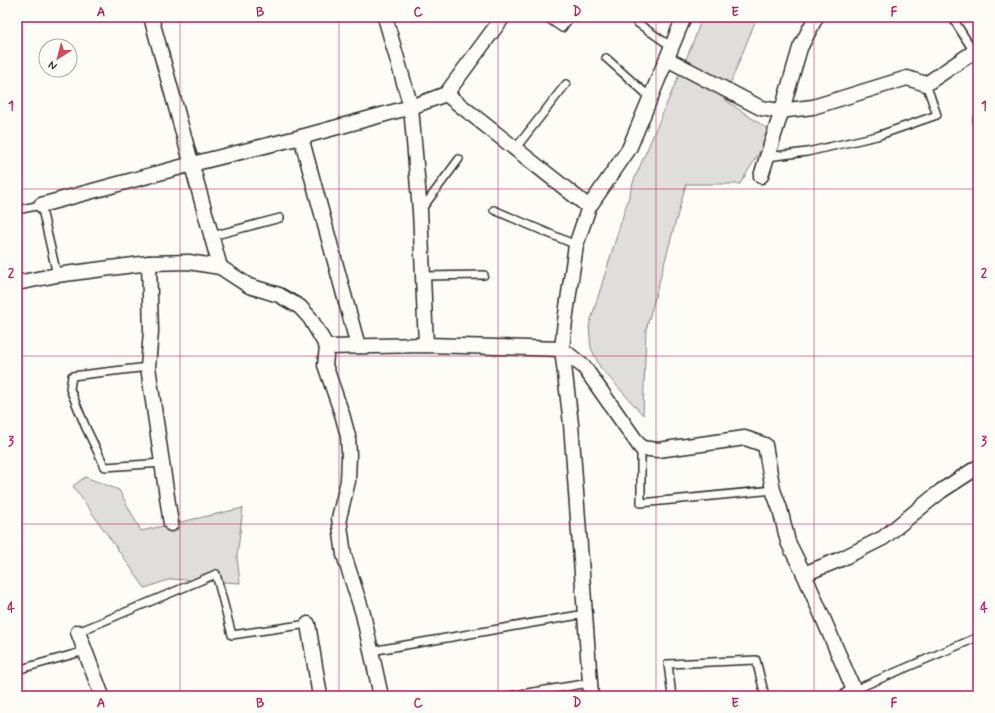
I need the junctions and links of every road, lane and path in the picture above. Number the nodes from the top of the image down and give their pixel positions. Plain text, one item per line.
1 (151, 17) edge
2 (385, 17) edge
3 (546, 17) edge
4 (570, 17) edge
5 (816, 17) edge
6 (952, 17) edge
7 (683, 18) edge
8 (500, 19) edge
9 (636, 22) dead end
10 (976, 51) edge
11 (669, 53) junction
12 (606, 58) dead end
13 (566, 84) dead end
14 (926, 84) junction
15 (446, 94) junction
16 (651, 98) junction
17 (411, 107) junction
18 (782, 110) junction
19 (301, 137) junction
20 (515, 149) junction
21 (767, 157) junction
22 (459, 159) dead end
23 (192, 164) junction
24 (761, 176) dead end
25 (41, 205) junction
26 (589, 207) junction
27 (17, 210) edge
28 (494, 210) dead end
29 (420, 211) junction
30 (280, 218) dead end
31 (212, 236) junction
32 (576, 245) junction
33 (149, 263) junction
34 (220, 267) junction
35 (56, 275) junction
36 (484, 275) dead end
37 (424, 276) junction
38 (17, 283) edge
39 (426, 345) junction
40 (358, 346) junction
41 (327, 347) junction
42 (562, 349) junction
43 (148, 367) junction
44 (642, 448) junction
45 (163, 463) junction
46 (978, 467) edge
47 (773, 490) junction
48 (172, 524) dead end
49 (804, 574) junction
50 (585, 614) junction
51 (308, 624) joint
52 (78, 632) joint
53 (978, 637) edge
54 (85, 651) junction
55 (371, 651) junction
56 (17, 670) edge
57 (590, 689) edge
58 (852, 694) edge
59 (102, 696) edge
60 (320, 696) edge
61 (381, 696) edge
62 (508, 696) edge
63 (672, 696) edge
64 (765, 696) edge

1 - 23 street
2 - 17 street
3 - 4 lane
5 - 18 street
6 - 10 lane
7 - 11 street
8 - 15 street
9 - 11 lane
10 - 14 street
11 - 16 street
11 - 18 street
12 - 16 lane
13 - 20 lane
14 - 18 street
14 - 21 lane
15 - 17 street
15 - 20 street
16 - 26 street
17 - 19 street
17 - 29 street
18 - 21 street
19 - 23 street
19 - 40 street
20 - 26 street
21 - 24 street
22 - 29 lane
23 - 25 street
23 - 31 street
25 - 27 lane
25 - 35 lane
26 - 32 street
28 - 32 lane
29 - 37 street
30 - 31 lane
31 - 34 street
32 - 42 street
33 - 34 street
33 - 35 street
33 - 43 street
34 - 41 street
35 - 38 street
36 - 37 lane
37 - 39 street
39 - 40 street
39 - 42 street
40 - 41 street
41 - 55 street
42 - 44 street
42 - 50 street
43 - 45 street
43 - 45 lane
44 - 47 street
44 - 47 lane
45 - 48 street
46 - 49 street
47 - 49 street
49 - 58 street
50 - 55 lane
50 - 57 street
51 - 52 lane
51 - 60 street
52 - 54 street
53 - 58 lane
54 - 56 lane
54 - 59 street
55 - 61 street
57 - 62 lane
63 - 64 lane

